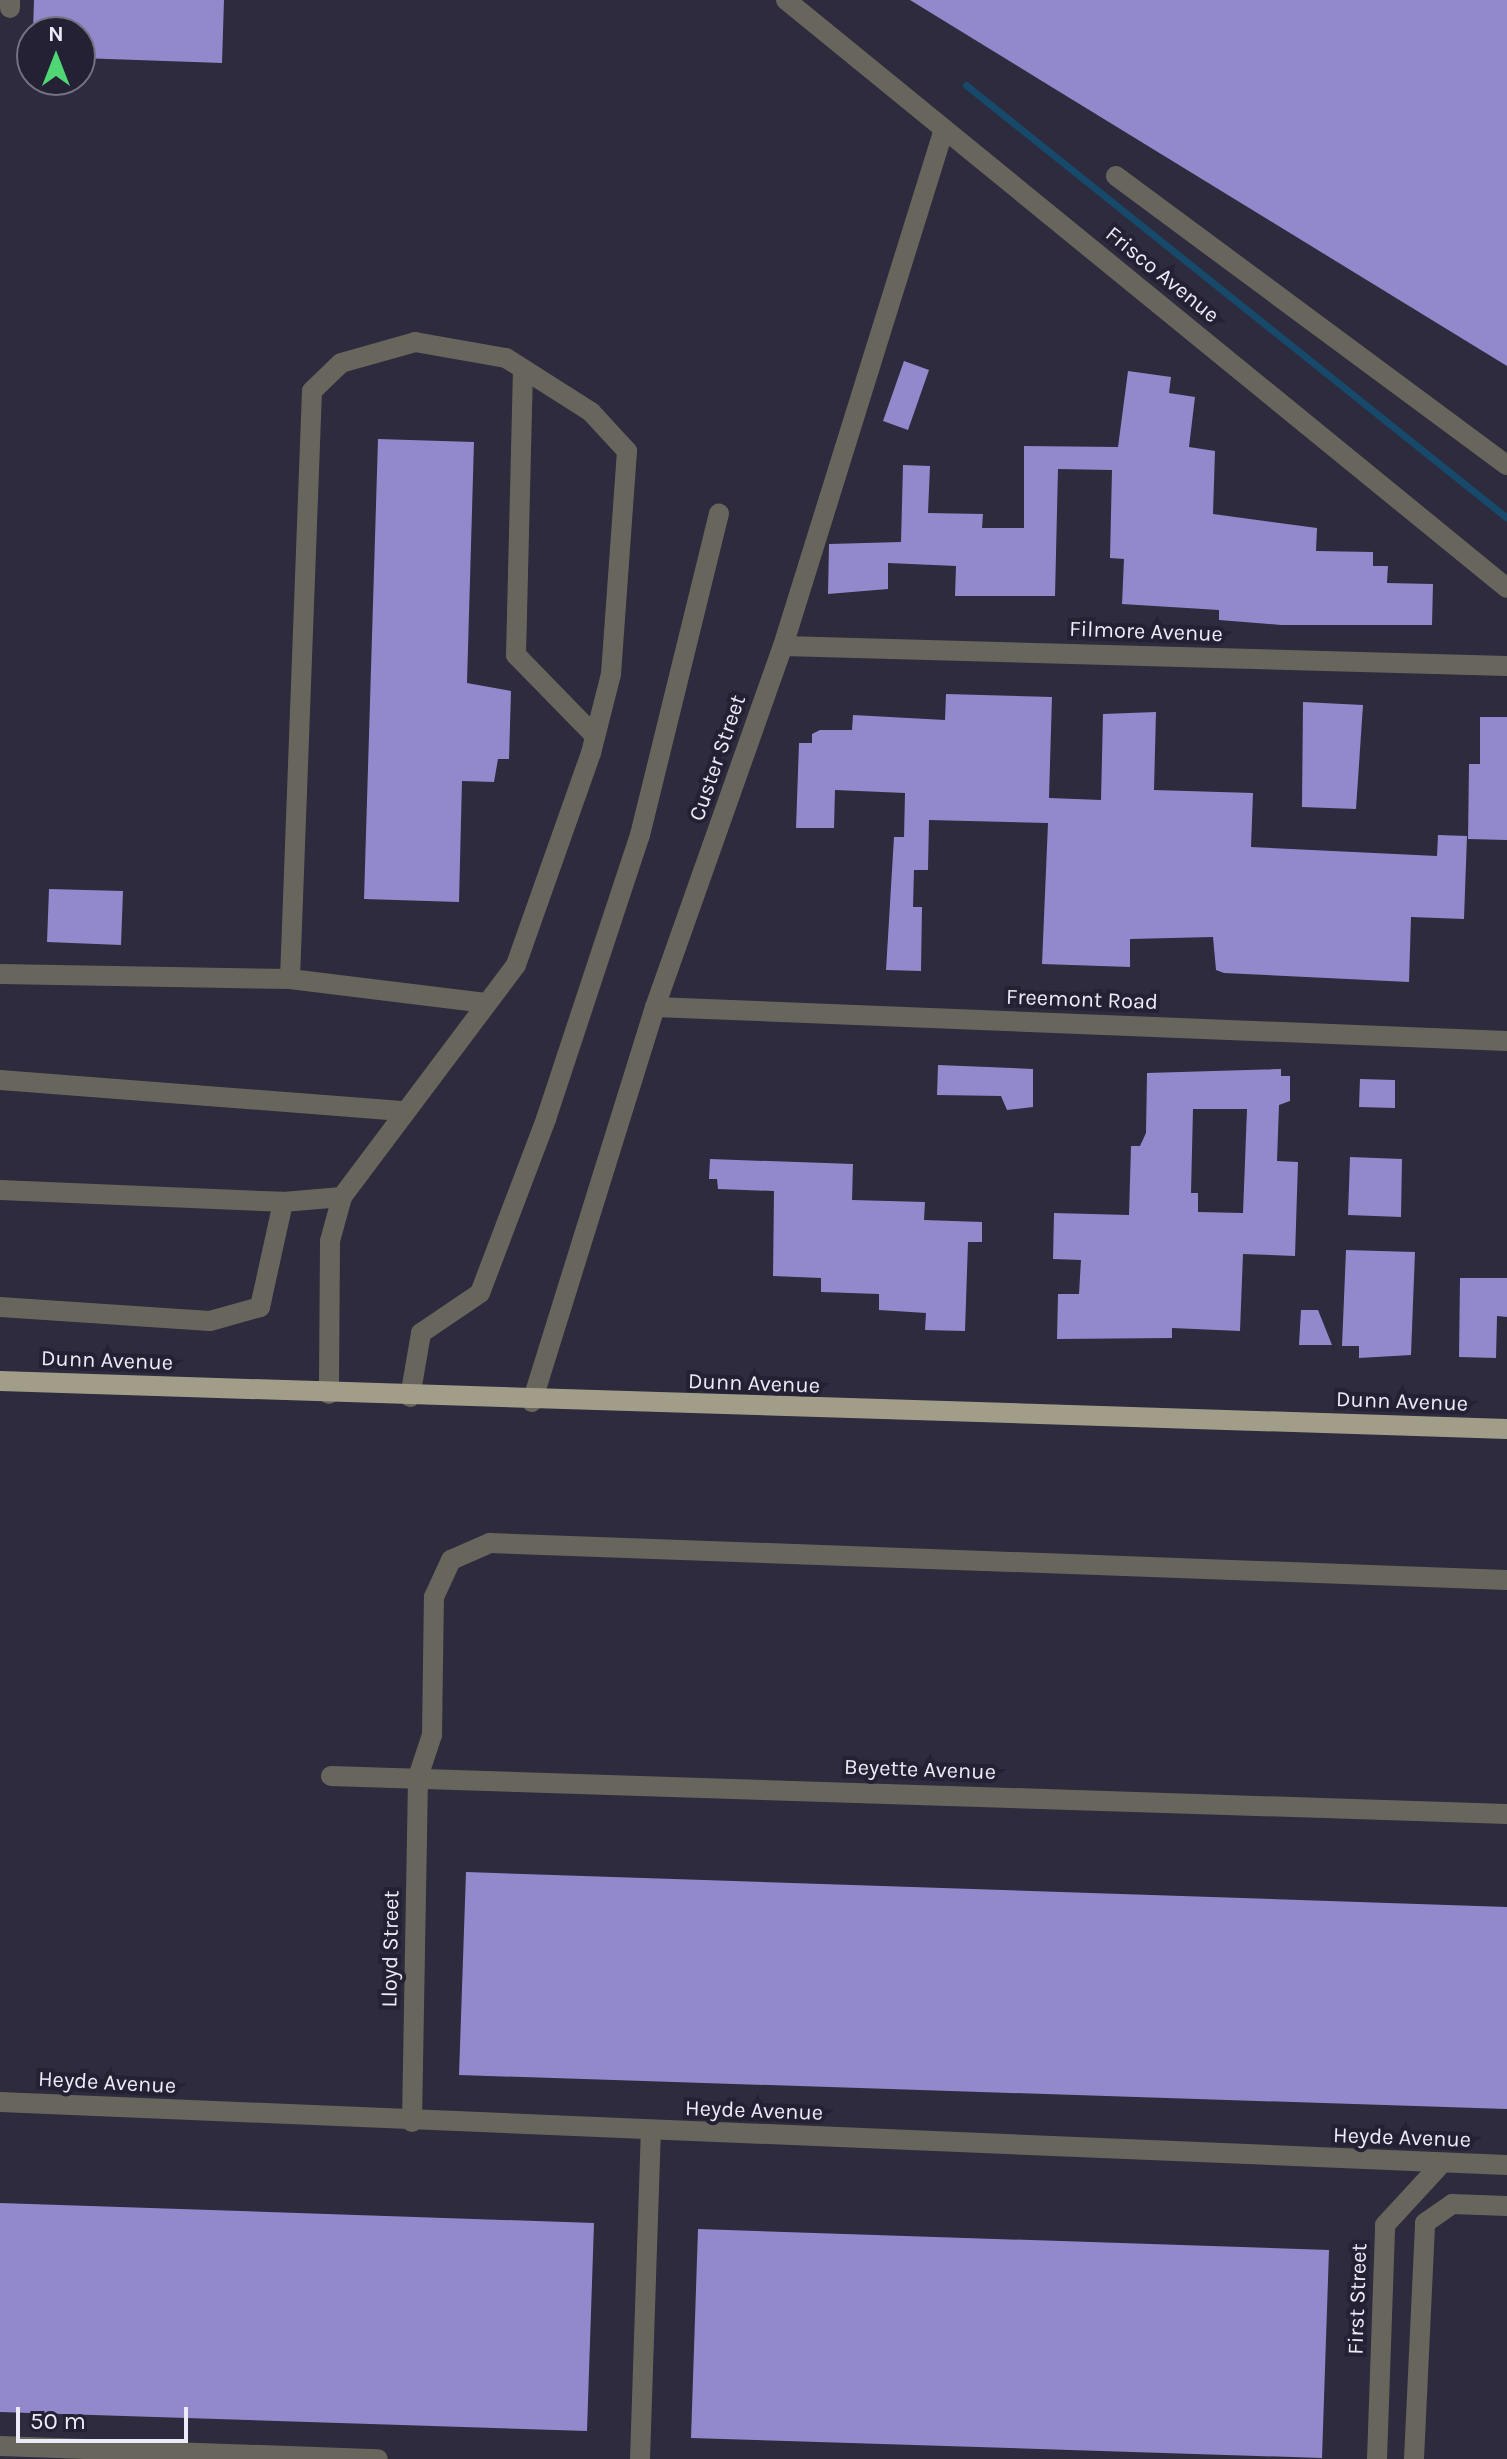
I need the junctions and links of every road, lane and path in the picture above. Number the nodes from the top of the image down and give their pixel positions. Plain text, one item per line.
1 (786, 0) edge
2 (944, 129) junction
3 (1116, 176) dead end
4 (523, 369) junction
5 (1507, 465) edge
6 (719, 514) dead end
7 (1507, 588) edge
8 (783, 646) junction
9 (1507, 666) edge
10 (595, 736) junction
11 (0, 974) edge
12 (290, 979) junction
13 (486, 1003) junction
14 (655, 1007) junction
15 (1507, 1041) edge
16 (0, 1080) edge
17 (402, 1111) junction
18 (0, 1190) edge
19 (342, 1197) junction
20 (283, 1202) junction
21 (0, 1307) edge
22 (0, 1381) edge
23 (329, 1394) junction
24 (410, 1397) junction
25 (532, 1402) junction
26 (1507, 1429) edge
27 (1507, 1580) edge
28 (331, 1776) dead end
29 (418, 1777) junction
30 (1507, 1814) edge
31 (0, 2102) edge
32 (412, 2122) junction
33 (651, 2131) junction
34 (1442, 2163) junction
35 (1507, 2165) edge
36 (1507, 2206) edge
37 (0, 2446) edge
38 (378, 2459) edge
39 (640, 2459) edge
40 (1377, 2459) edge
41 (1414, 2459) edge

1 - 2 street, Frisco Avenue
2 - 7 street, Frisco Avenue
2 - 8 street, Custer Street
3 - 5 street
4 - 10 street
4 - 10 street
4 - 12 street
6 - 24 street
8 - 9 street, Filmore Avenue
8 - 14 street, Custer Street
10 - 13 street
11 - 12 street
12 - 13 street
13 - 17 street
14 - 15 street, Freemont Road
14 - 25 street, Custer Street
16 - 17 street
17 - 19 street
18 - 20 street
19 - 20 street
19 - 23 street
20 - 21 street
22 - 23 main road, Dunn Avenue
23 - 24 main road, Dunn Avenue
24 - 25 main road, Dunn Avenue
25 - 26 main road, Dunn Avenue
27 - 29 street, Lloyd Street
28 - 29 street, Beyette Avenue
29 - 30 street, Beyette Avenue
29 - 32 street, Lloyd Street
31 - 32 street, Heyde Avenue
32 - 33 street, Heyde Avenue
33 - 34 street, Heyde Avenue
33 - 39 street
34 - 35 street, Heyde Avenue
34 - 40 street, First Street
36 - 41 street
37 - 38 street

